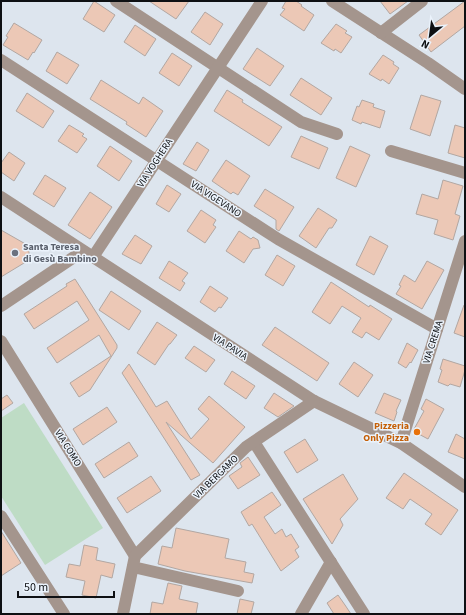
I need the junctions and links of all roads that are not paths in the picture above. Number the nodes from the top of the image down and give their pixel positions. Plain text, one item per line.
1 (116, 1) edge
2 (262, 1) edge
3 (332, 1) edge
4 (422, 1) edge
5 (381, 33) junction
6 (1, 60) edge
7 (218, 69) junction
8 (465, 89) edge
9 (337, 134) dead end
10 (391, 151) dead end
11 (157, 160) junction
12 (465, 173) edge
13 (1, 197) edge
14 (465, 241) edge
15 (88, 254) junction
16 (1, 306) edge
17 (437, 329) junction
18 (1, 341) edge
19 (314, 401) junction
20 (254, 442) junction
21 (401, 443) junction
22 (465, 487) edge
23 (1, 516) edge
24 (134, 562) junction
25 (331, 562) junction
26 (238, 591) dead end
27 (64, 614) edge
28 (123, 614) edge
29 (301, 614) edge
30 (364, 614) edge

1 - 7 street
2 - 7 street, VIA VOGHERA
3 - 5 street
4 - 5 street
5 - 8 street
6 - 11 street, VIA VIGEVANO
7 - 9 street
7 - 11 street, VIA VOGHERA
10 - 12 street
11 - 15 street, VIA VOGHERA
11 - 17 street, VIA VIGEVANO
13 - 15 street, VIA PAVIA
14 - 17 street, VIA CREMA
15 - 16 street
15 - 19 street, VIA PAVIA
17 - 21 street, VIA CREMA
18 - 24 street, VIA COMO
19 - 20 street, VIA BERGAMO
19 - 21 street, VIA PAVIA
20 - 24 street, VIA BERGAMO
20 - 25 street
21 - 22 street, VIA PAVIA
23 - 27 street
24 - 26 street
24 - 28 street
25 - 29 street
25 - 30 street

